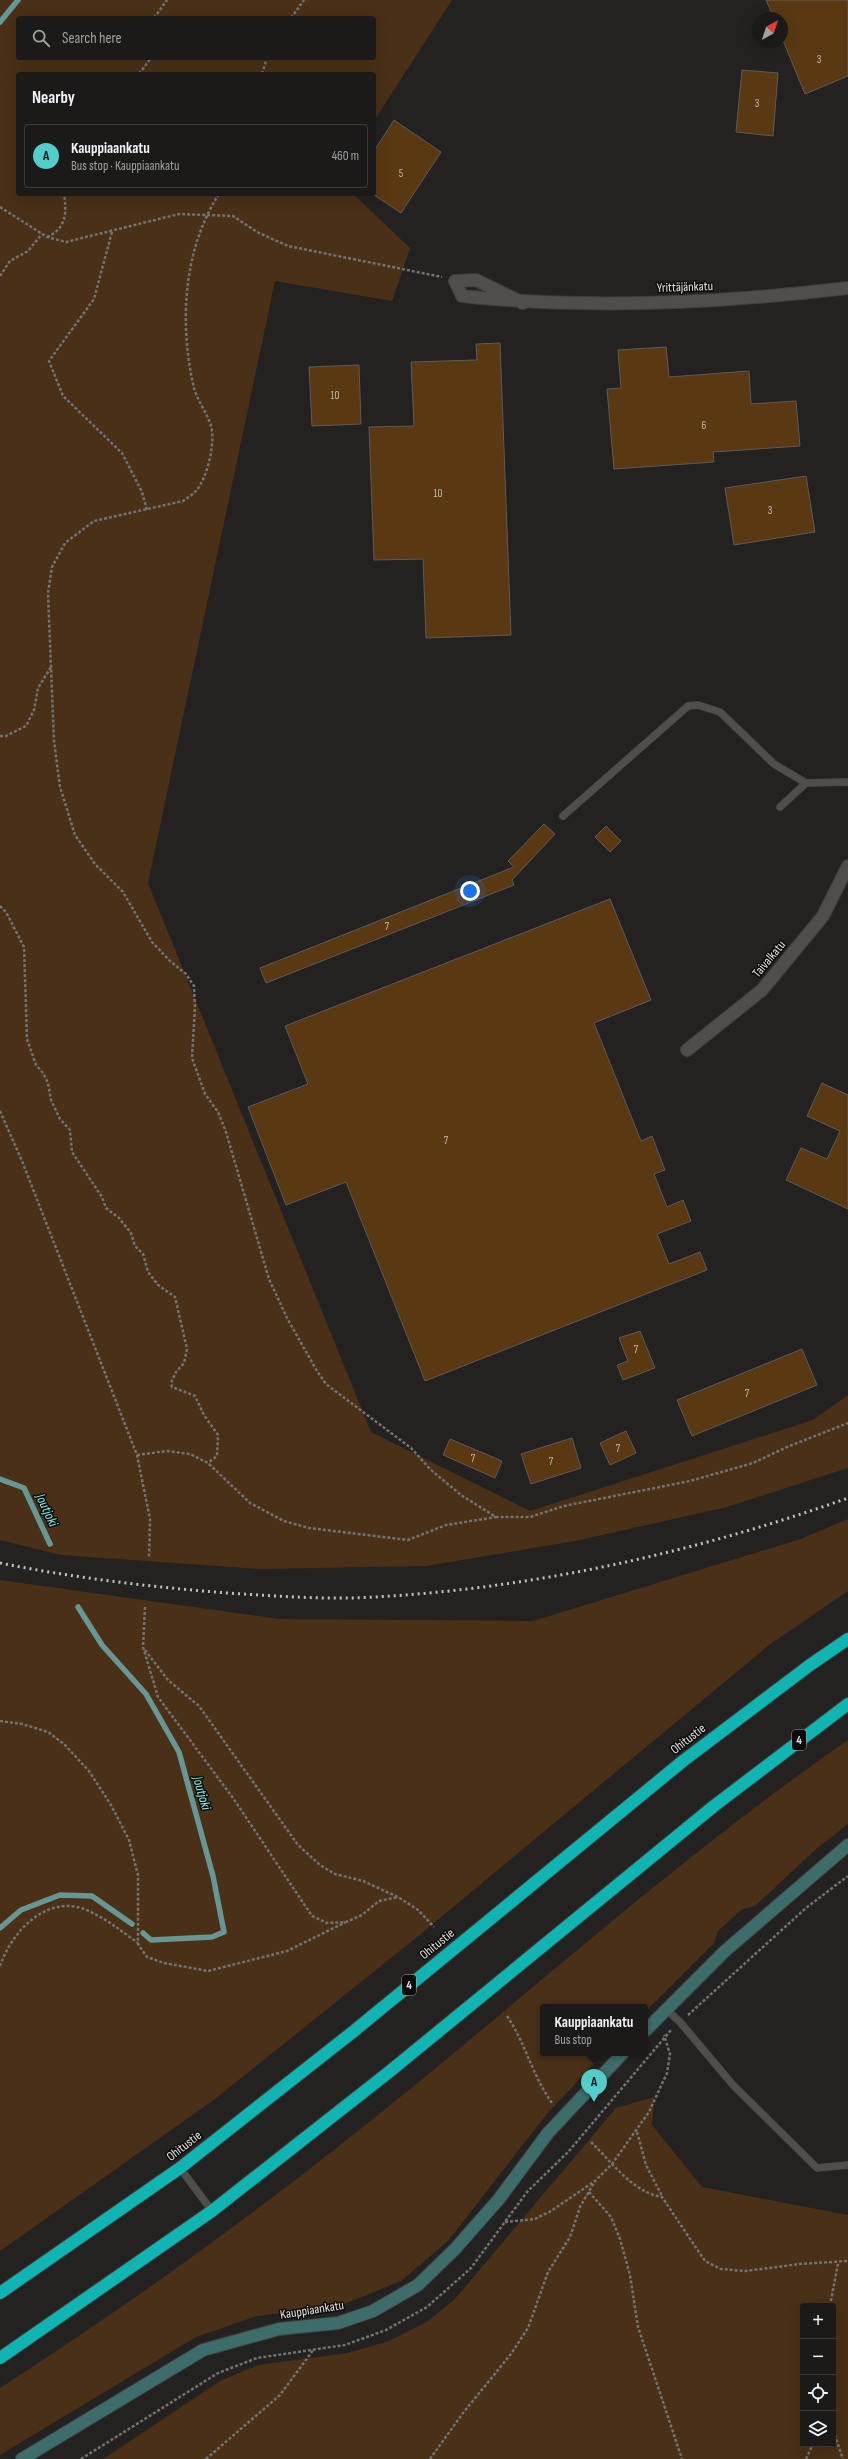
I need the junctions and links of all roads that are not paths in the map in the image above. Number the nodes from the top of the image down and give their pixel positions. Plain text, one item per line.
1 (848, 288) edge
2 (523, 303) junction
3 (848, 782) edge
4 (806, 783) junction
5 (780, 807) dead end
6 (563, 816) dead end
7 (848, 866) edge
8 (686, 1050) dead end
9 (848, 1639) edge
10 (848, 1704) edge
11 (848, 1845) edge
12 (666, 2009) junction
13 (648, 2028) edge
14 (620, 2056) edge
15 (848, 2165) edge
16 (180, 2168) junction
17 (212, 2211) junction
18 (0, 2293) edge
19 (0, 2358) edge
20 (22, 2459) edge

1 - 2 street, Yrittäjänkatu
2 - 2 street, Yrittäjänkatu
3 - 4 lane
4 - 5 lane
4 - 6 lane
7 - 8 street, Taivalkatu
9 - 16 highway, Ohitustie / 4
10 - 17 highway, 4
11 - 12 street
12 - 13 street
12 - 15 lane
14 - 20 street, Kauppiaankatu
16 - 17 lane
16 - 18 highway, Ohitustie / 4
17 - 19 highway, 4

